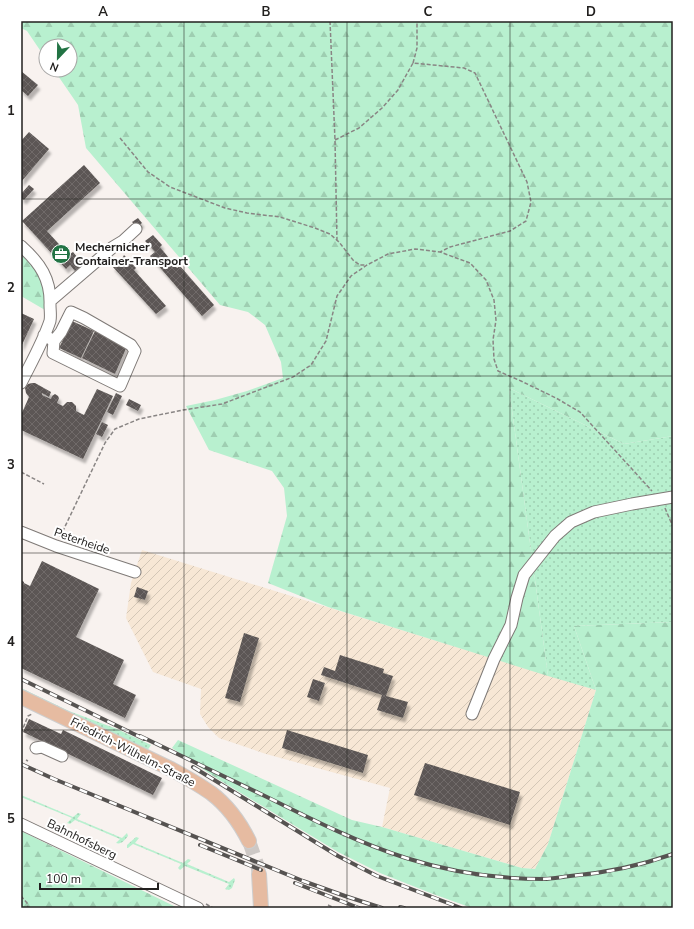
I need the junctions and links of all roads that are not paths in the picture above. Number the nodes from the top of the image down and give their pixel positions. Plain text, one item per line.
1 (136, 229) dead end
2 (21, 246) edge
3 (50, 301) junction
4 (44, 335) junction
5 (54, 341) junction
6 (21, 383) edge
7 (673, 497) edge
8 (21, 532) edge
9 (135, 572) dead end
10 (21, 697) edge
11 (472, 714) dead end
12 (36, 748) dead end
13 (62, 756) dead end
14 (21, 824) edge
15 (249, 841) tunnel mouth
16 (259, 874) tunnel mouth
17 (261, 901) edge
18 (198, 908) edge
19 (254, 908) edge

1 - 3 street
2 - 3 street
3 - 4 street
4 - 5 street
4 - 6 street
5 - 5 street
7 - 11 street
8 - 9 street, Peterheide
10 - 15 main road, Friedrich-Wilhelm-Straße
12 - 13 street
14 - 18 street, Bahnhofsberg
16 - 17 main road
17 - 19 main road

